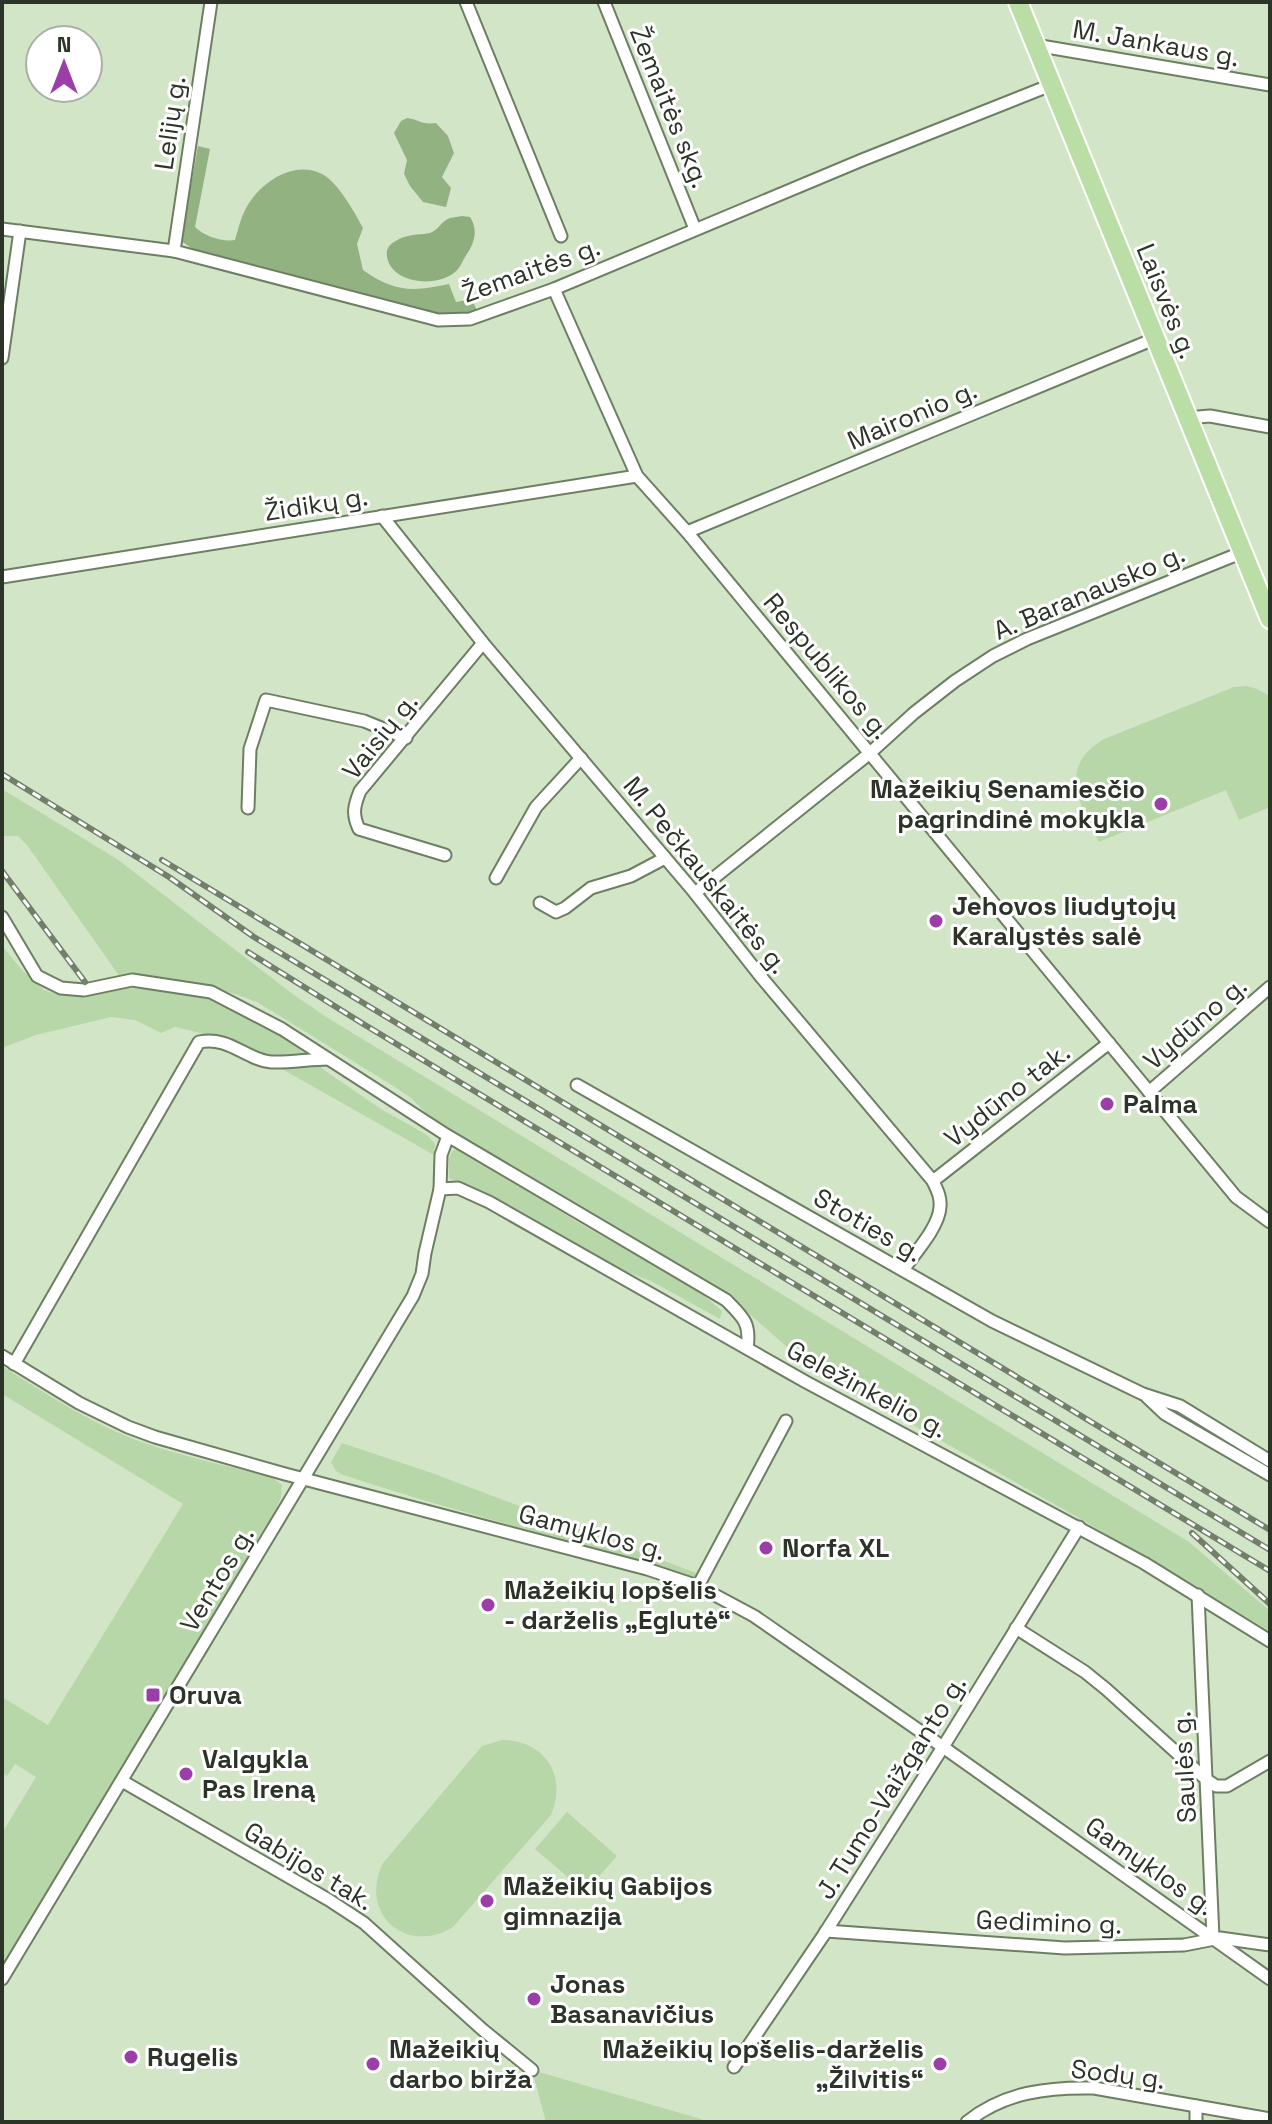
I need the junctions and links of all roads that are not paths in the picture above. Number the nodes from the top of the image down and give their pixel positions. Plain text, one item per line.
1 (211, 2) edge
2 (466, 2) edge
3 (604, 2) edge
4 (1018, 2) edge
5 (1035, 45) junction
6 (1051, 85) junction
7 (1270, 85) edge
8 (2, 229) edge
9 (695, 229) junction
10 (20, 231) junction
11 (561, 236) dead end
12 (174, 251) junction
13 (554, 289) junction
14 (1154, 339) junction
15 (2, 358) edge
16 (1186, 418) junction
17 (1270, 427) edge
18 (637, 476) junction
19 (382, 516) junction
20 (687, 532) junction
21 (1243, 552) junction
22 (2, 577) edge
23 (1270, 619) edge
24 (483, 643) junction
25 (406, 738) junction
26 (870, 753) junction
27 (581, 758) junction
28 (248, 808) dead end
29 (445, 855) dead end
30 (665, 858) junction
31 (496, 878) dead end
32 (695, 893) junction
33 (540, 903) dead end
34 (2, 917) edge
35 (1270, 987) edge
36 (1109, 1043) junction
37 (329, 1059) junction
38 (577, 1085) dead end
39 (1149, 1092) junction
40 (448, 1136) junction
41 (933, 1181) junction
42 (440, 1189) junction
43 (1270, 1222) edge
44 (903, 1270) junction
45 (747, 1348) junction
46 (2, 1356) edge
47 (14, 1364) junction
48 (1143, 1394) junction
49 (786, 1421) dead end
50 (1270, 1461) edge
51 (1270, 1475) edge
52 (302, 1478) junction
53 (1079, 1527) junction
54 (698, 1586) junction
55 (1198, 1595) junction
56 (1016, 1628) junction
57 (1270, 1641) edge
58 (943, 1747) junction
59 (1270, 1761) edge
60 (1207, 1780) junction
61 (122, 1781) junction
62 (826, 1931) junction
63 (1213, 1938) junction
64 (1270, 1945) edge
65 (2, 1979) edge
66 (1270, 1979) edge
67 (734, 2067) dead end
68 (532, 2070) dead end
69 (1196, 2106) junction
70 (1270, 2119) edge
71 (967, 2122) edge
72 (1196, 2122) edge

1 - 12 street, Lelijų g.
2 - 11 street
3 - 9 street, Žemaitės skg.
4 - 5 main road, Laisvės g.
5 - 6 main road, Laisvės g.
5 - 7 street, M. Jankaus g.
6 - 9 street, Žemaitės g.
6 - 14 main road, Laisvės g.
8 - 10 street, Žemaitės g.
9 - 13 street, Žemaitės g.
10 - 12 street, Žemaitės g.
10 - 15 street
12 - 13 street, Žemaitės g.
13 - 18 street, Respublikos g.
14 - 16 main road, Laisvės g.
14 - 20 street, Maironio g.
16 - 17 street
16 - 21 main road, Laisvės g.
18 - 19 street, Židikų g.
18 - 20 street, Respublikos g.
19 - 22 street, Židikų g.
19 - 24 street, M. Pečkauskaitės g.
20 - 26 street, Respublikos g.
21 - 23 main road, Laisvės g.
21 - 26 street, A. Baranausko g.
24 - 25 street, Vaisių g.
24 - 27 street, M. Pečkauskaitės g.
25 - 28 street
25 - 29 street, Vaisių g.
26 - 32 street, A. Baranausko g.
26 - 36 street, Respublikos g.
27 - 30 street, M. Pečkauskaitės g.
27 - 31 street
30 - 32 street, M. Pečkauskaitės g.
30 - 33 street
32 - 41 street, M. Pečkauskaitės g.
34 - 37 street
35 - 39 street, Vydūno g.
36 - 39 street, Respublikos g.
36 - 41 street, Vydūno tak.
37 - 40 street
37 - 47 street
38 - 44 street, Stoties g.
39 - 43 street, Respublikos g.
40 - 42 street, Ventos g.
40 - 45 street
41 - 44 street
42 - 45 street, Geležinkelio g.
42 - 52 street, Ventos g.
44 - 48 street, Stoties g.
45 - 53 street, Geležinkelio g.
46 - 47 street, Gamyklos g.
47 - 52 street, Gamyklos g.
48 - 50 street, Stoties g.
48 - 51 street, Stoties g.
49 - 54 street
52 - 54 street, Gamyklos g.
52 - 61 street, Ventos g.
53 - 55 street, Geležinkelio g.
53 - 56 street, J. Tumo-Vaižganto g.
54 - 58 street, Gamyklos g.
55 - 57 street, Geležinkelio g.
55 - 60 street, Saulės g.
56 - 58 street, J. Tumo-Vaižganto g.
56 - 60 street
58 - 62 street, J. Tumo-Vaižganto g.
58 - 63 street, Gamyklos g.
59 - 60 street
60 - 63 street, Saulės g.
61 - 65 street, Ventos g.
61 - 68 street, Gabijos tak.
62 - 63 street, Gedimino g.
62 - 67 street, J. Tumo-Vaižganto g.
63 - 64 street, Gedimino g.
63 - 66 street, Gamyklos g.
69 - 70 street, Sodų g.
69 - 71 street, Sodų g.
69 - 72 street

